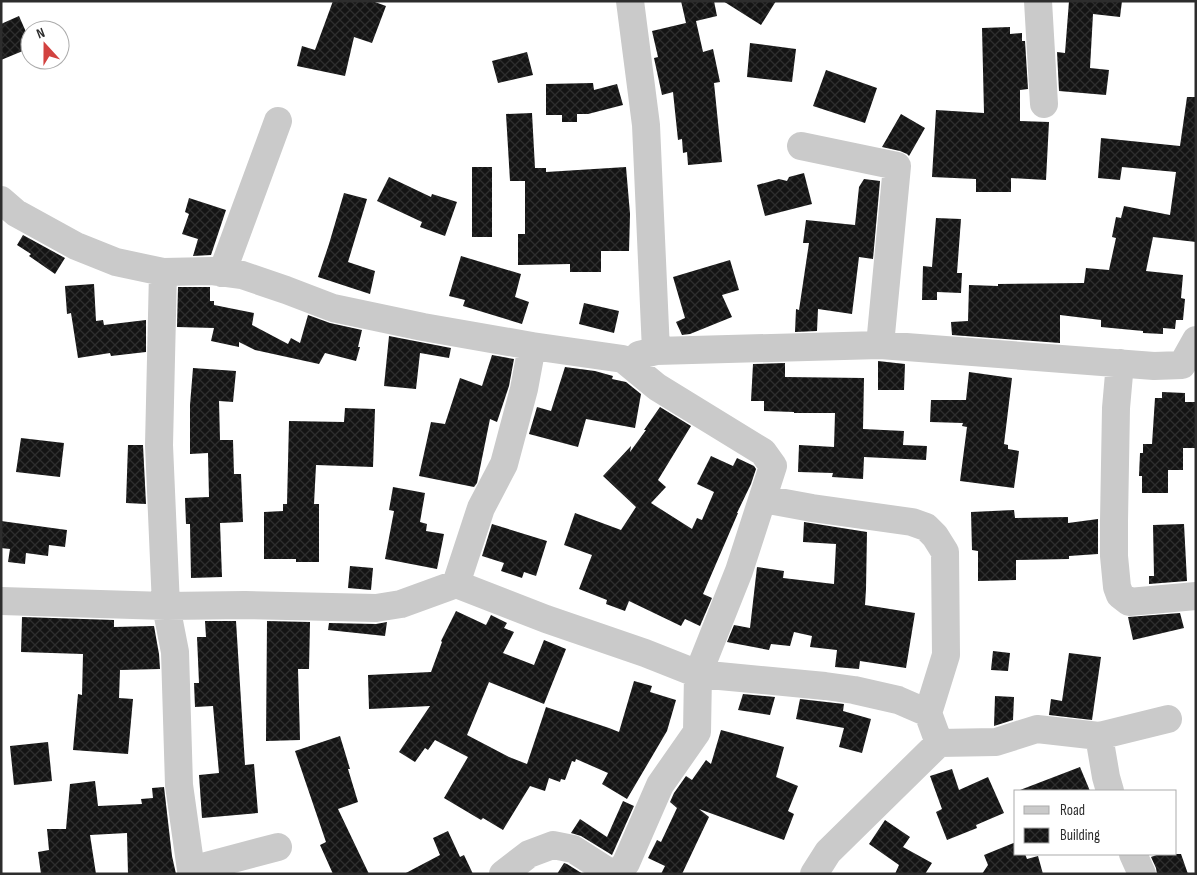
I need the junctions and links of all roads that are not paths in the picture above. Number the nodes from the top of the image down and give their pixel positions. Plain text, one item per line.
1 (630, 1) edge
2 (1038, 1) edge
3 (1044, 104) dead end
4 (278, 121) dead end
5 (801, 146) dead end
6 (1, 200) edge
7 (163, 272) junction
8 (222, 273) junction
9 (1196, 340) edge
10 (880, 345) junction
11 (532, 346) junction
12 (656, 351) junction
13 (623, 359) junction
14 (1120, 363) junction
15 (1189, 374) edge
16 (763, 498) junction
17 (456, 584) junction
18 (1196, 596) edge
19 (1, 601) edge
20 (166, 606) junction
21 (698, 674) junction
22 (928, 713) junction
23 (1168, 720) dead end
24 (1099, 736) junction
25 (939, 743) junction
26 (1110, 790) edge
27 (278, 847) dead end
28 (1133, 855) edge
29 (192, 872) edge
30 (503, 874) edge
31 (613, 874) edge
32 (814, 874) edge
33 (1142, 874) edge

1 - 12 street
2 - 3 street
4 - 8 street
5 - 10 street
6 - 7 street
7 - 8 street
7 - 20 street
8 - 11 street
9 - 15 street
10 - 12 street
10 - 14 street
11 - 13 street
11 - 17 street
12 - 13 street
13 - 16 street
14 - 15 street
14 - 18 street
16 - 21 street
16 - 22 street
17 - 20 street
17 - 21 street
19 - 20 street
20 - 29 street
21 - 22 street
21 - 31 street
22 - 25 street
23 - 24 street
24 - 25 street
24 - 26 street
25 - 32 street
27 - 29 street
28 - 33 street
30 - 31 street

